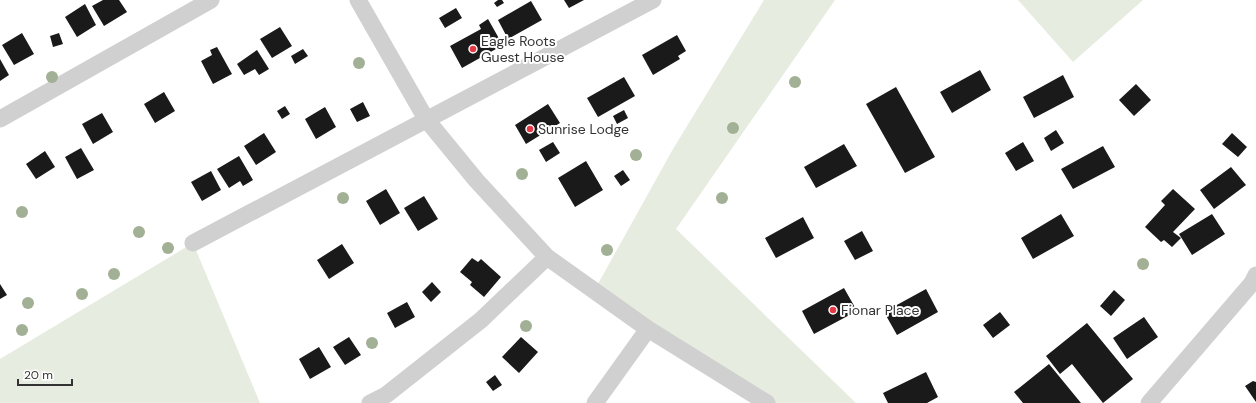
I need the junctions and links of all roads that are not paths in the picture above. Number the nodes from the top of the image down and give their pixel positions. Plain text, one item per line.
1 (210, 0) edge
2 (358, 0) edge
3 (653, 0) edge
4 (426, 118) junction
5 (0, 119) edge
6 (193, 243) dead end
7 (547, 256) junction
8 (1255, 281) edge
9 (648, 329) junction
10 (370, 403) edge
11 (595, 403) edge
12 (767, 403) edge
13 (1149, 403) edge

1 - 5 street
2 - 4 street
3 - 4 street
4 - 6 street
4 - 7 street
7 - 9 street
7 - 10 street
8 - 13 street
9 - 11 street
9 - 12 street

